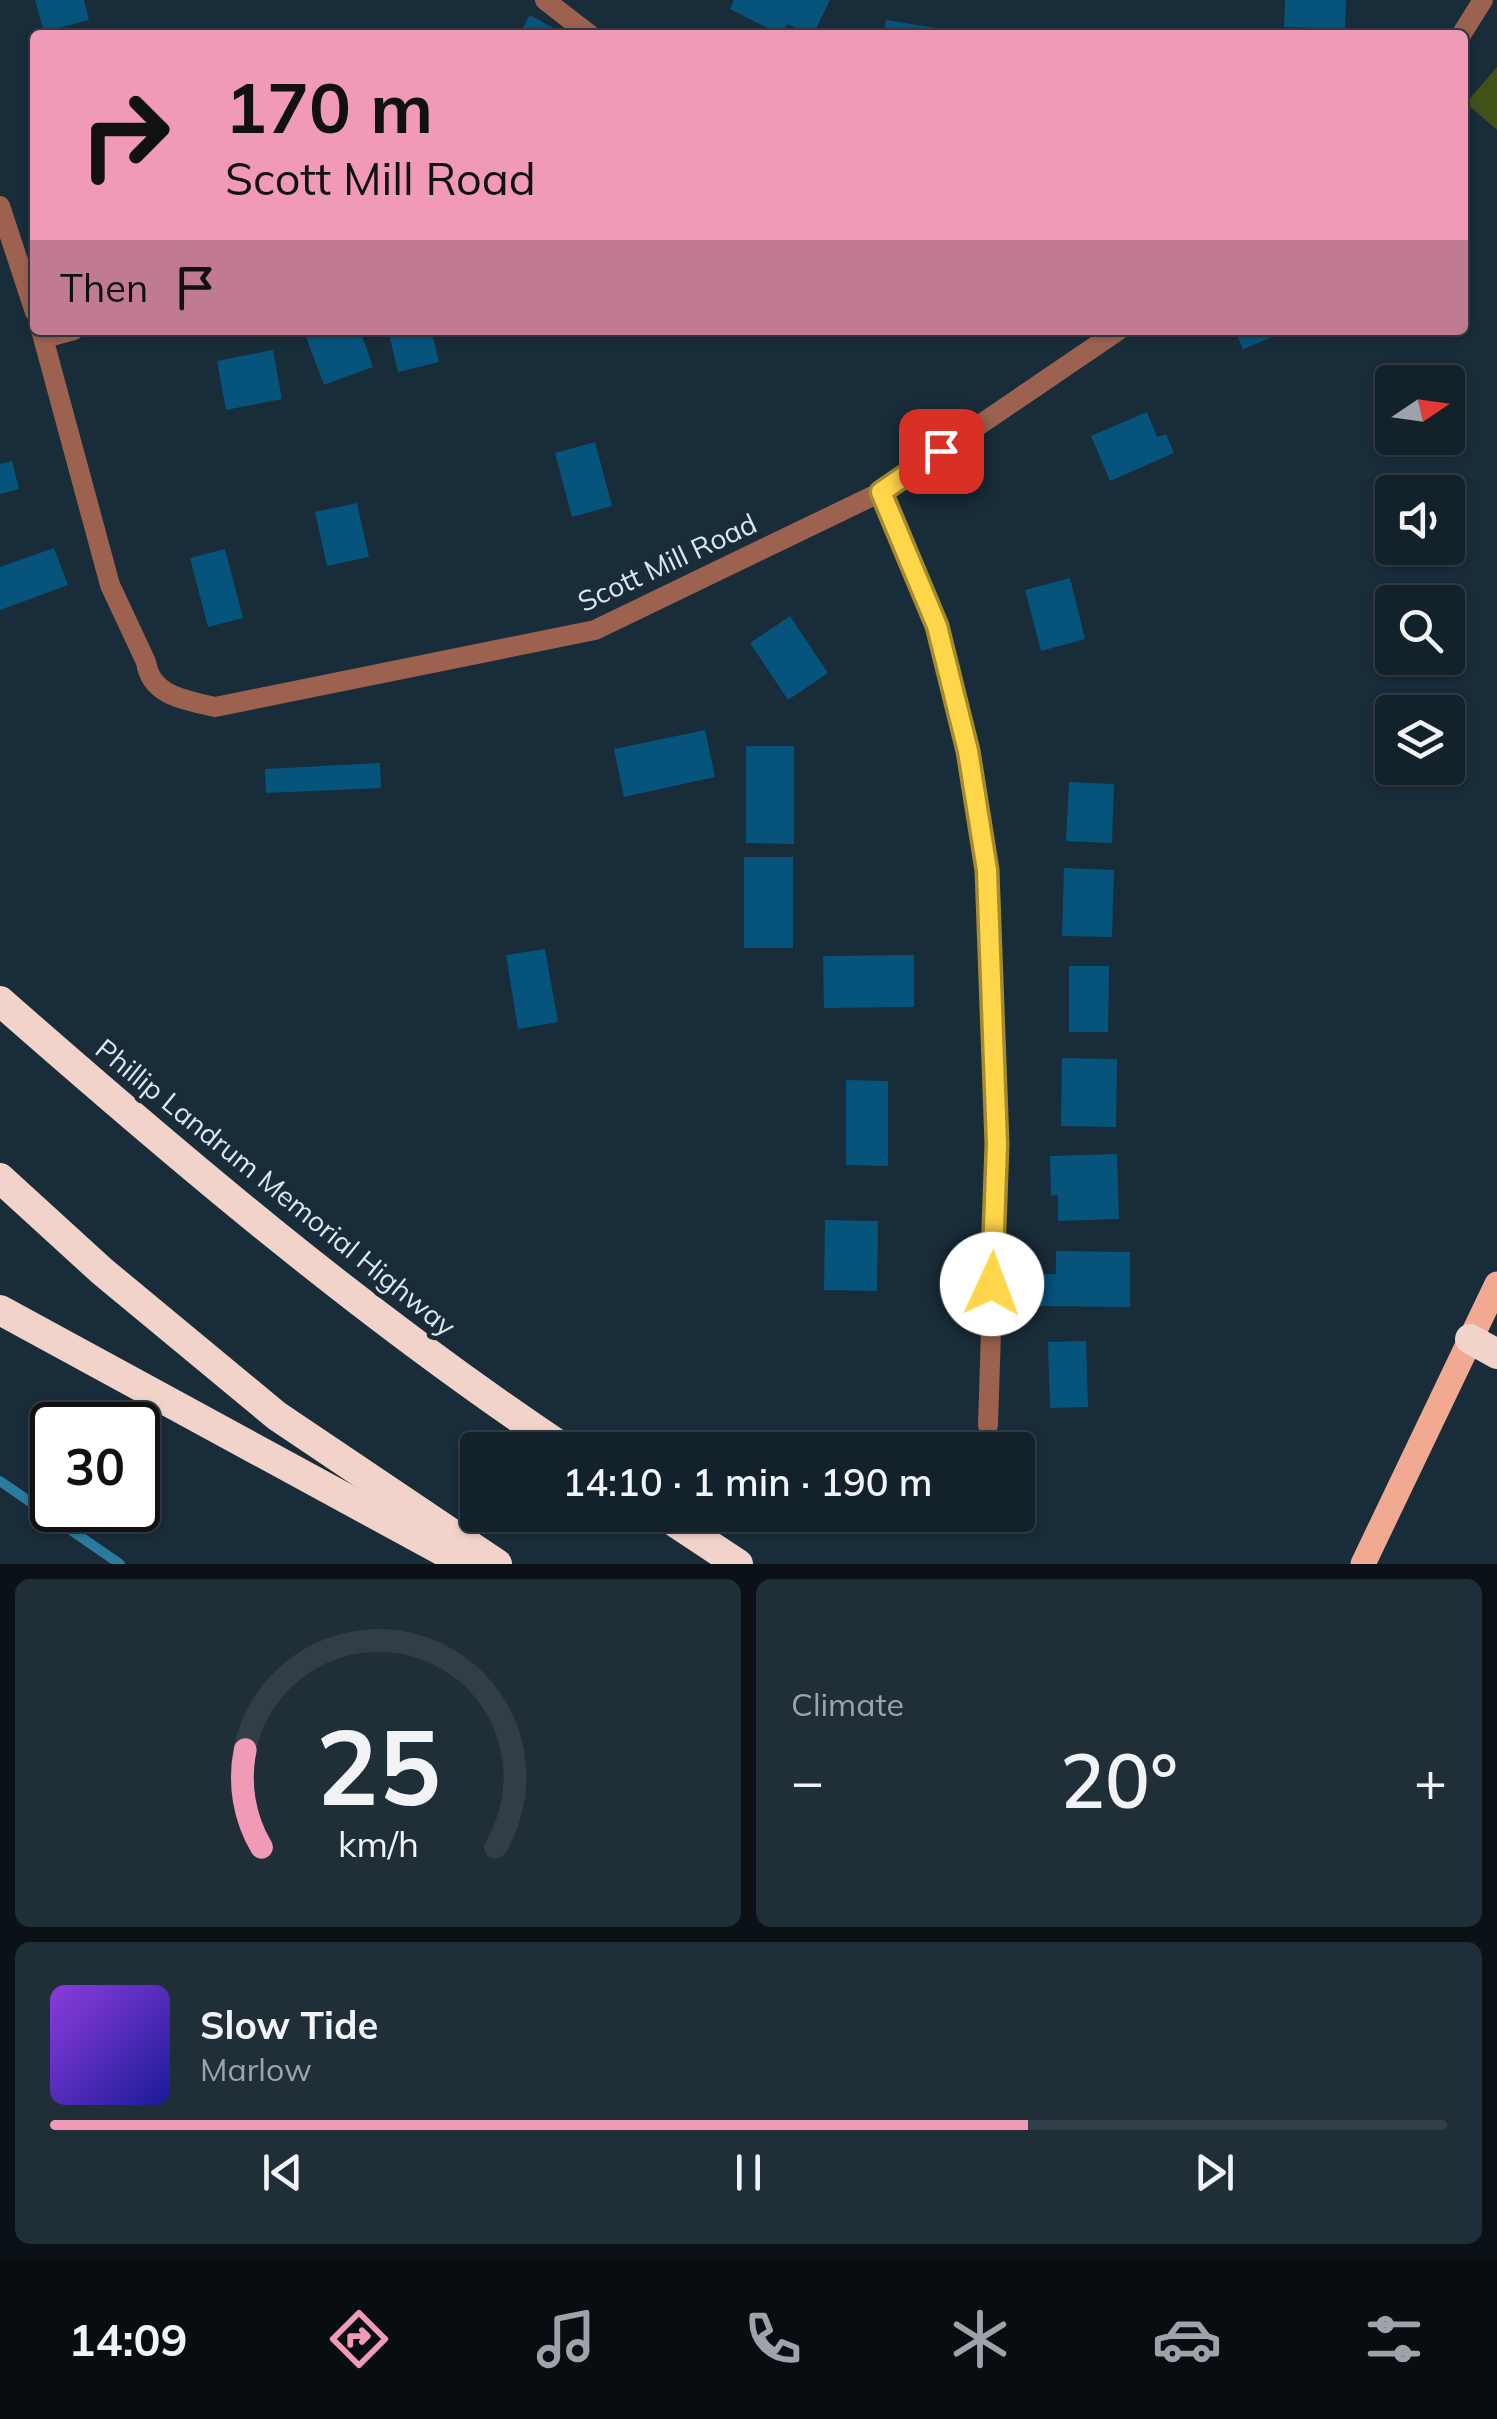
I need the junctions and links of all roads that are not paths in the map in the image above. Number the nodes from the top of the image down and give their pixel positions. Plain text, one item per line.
1 (546, 0) edge
2 (1483, 0) edge
3 (584, 30) edge
4 (1464, 30) edge
5 (0, 206) edge
6 (30, 297) edge
7 (42, 335) edge
8 (1112, 335) edge
9 (881, 492) junction
10 (0, 1000) edge
11 (0, 1178) edge
12 (1497, 1284) edge
13 (0, 1310) edge
14 (1484, 1347) edge
15 (988, 1426) dead end
16 (540, 1432) edge
17 (690, 1532) edge
18 (468, 1564) edge
19 (497, 1564) edge
20 (738, 1564) edge
21 (1363, 1564) edge

1 - 3 street
2 - 4 street
5 - 6 street
7 - 9 street, Scott Mill Road
8 - 9 street, Scott Mill Road
9 - 15 street
10 - 16 highway, Phillip Landrum Memorial Highway
11 - 19 highway
12 - 14 main road
13 - 18 highway
14 - 21 main road
17 - 20 highway

